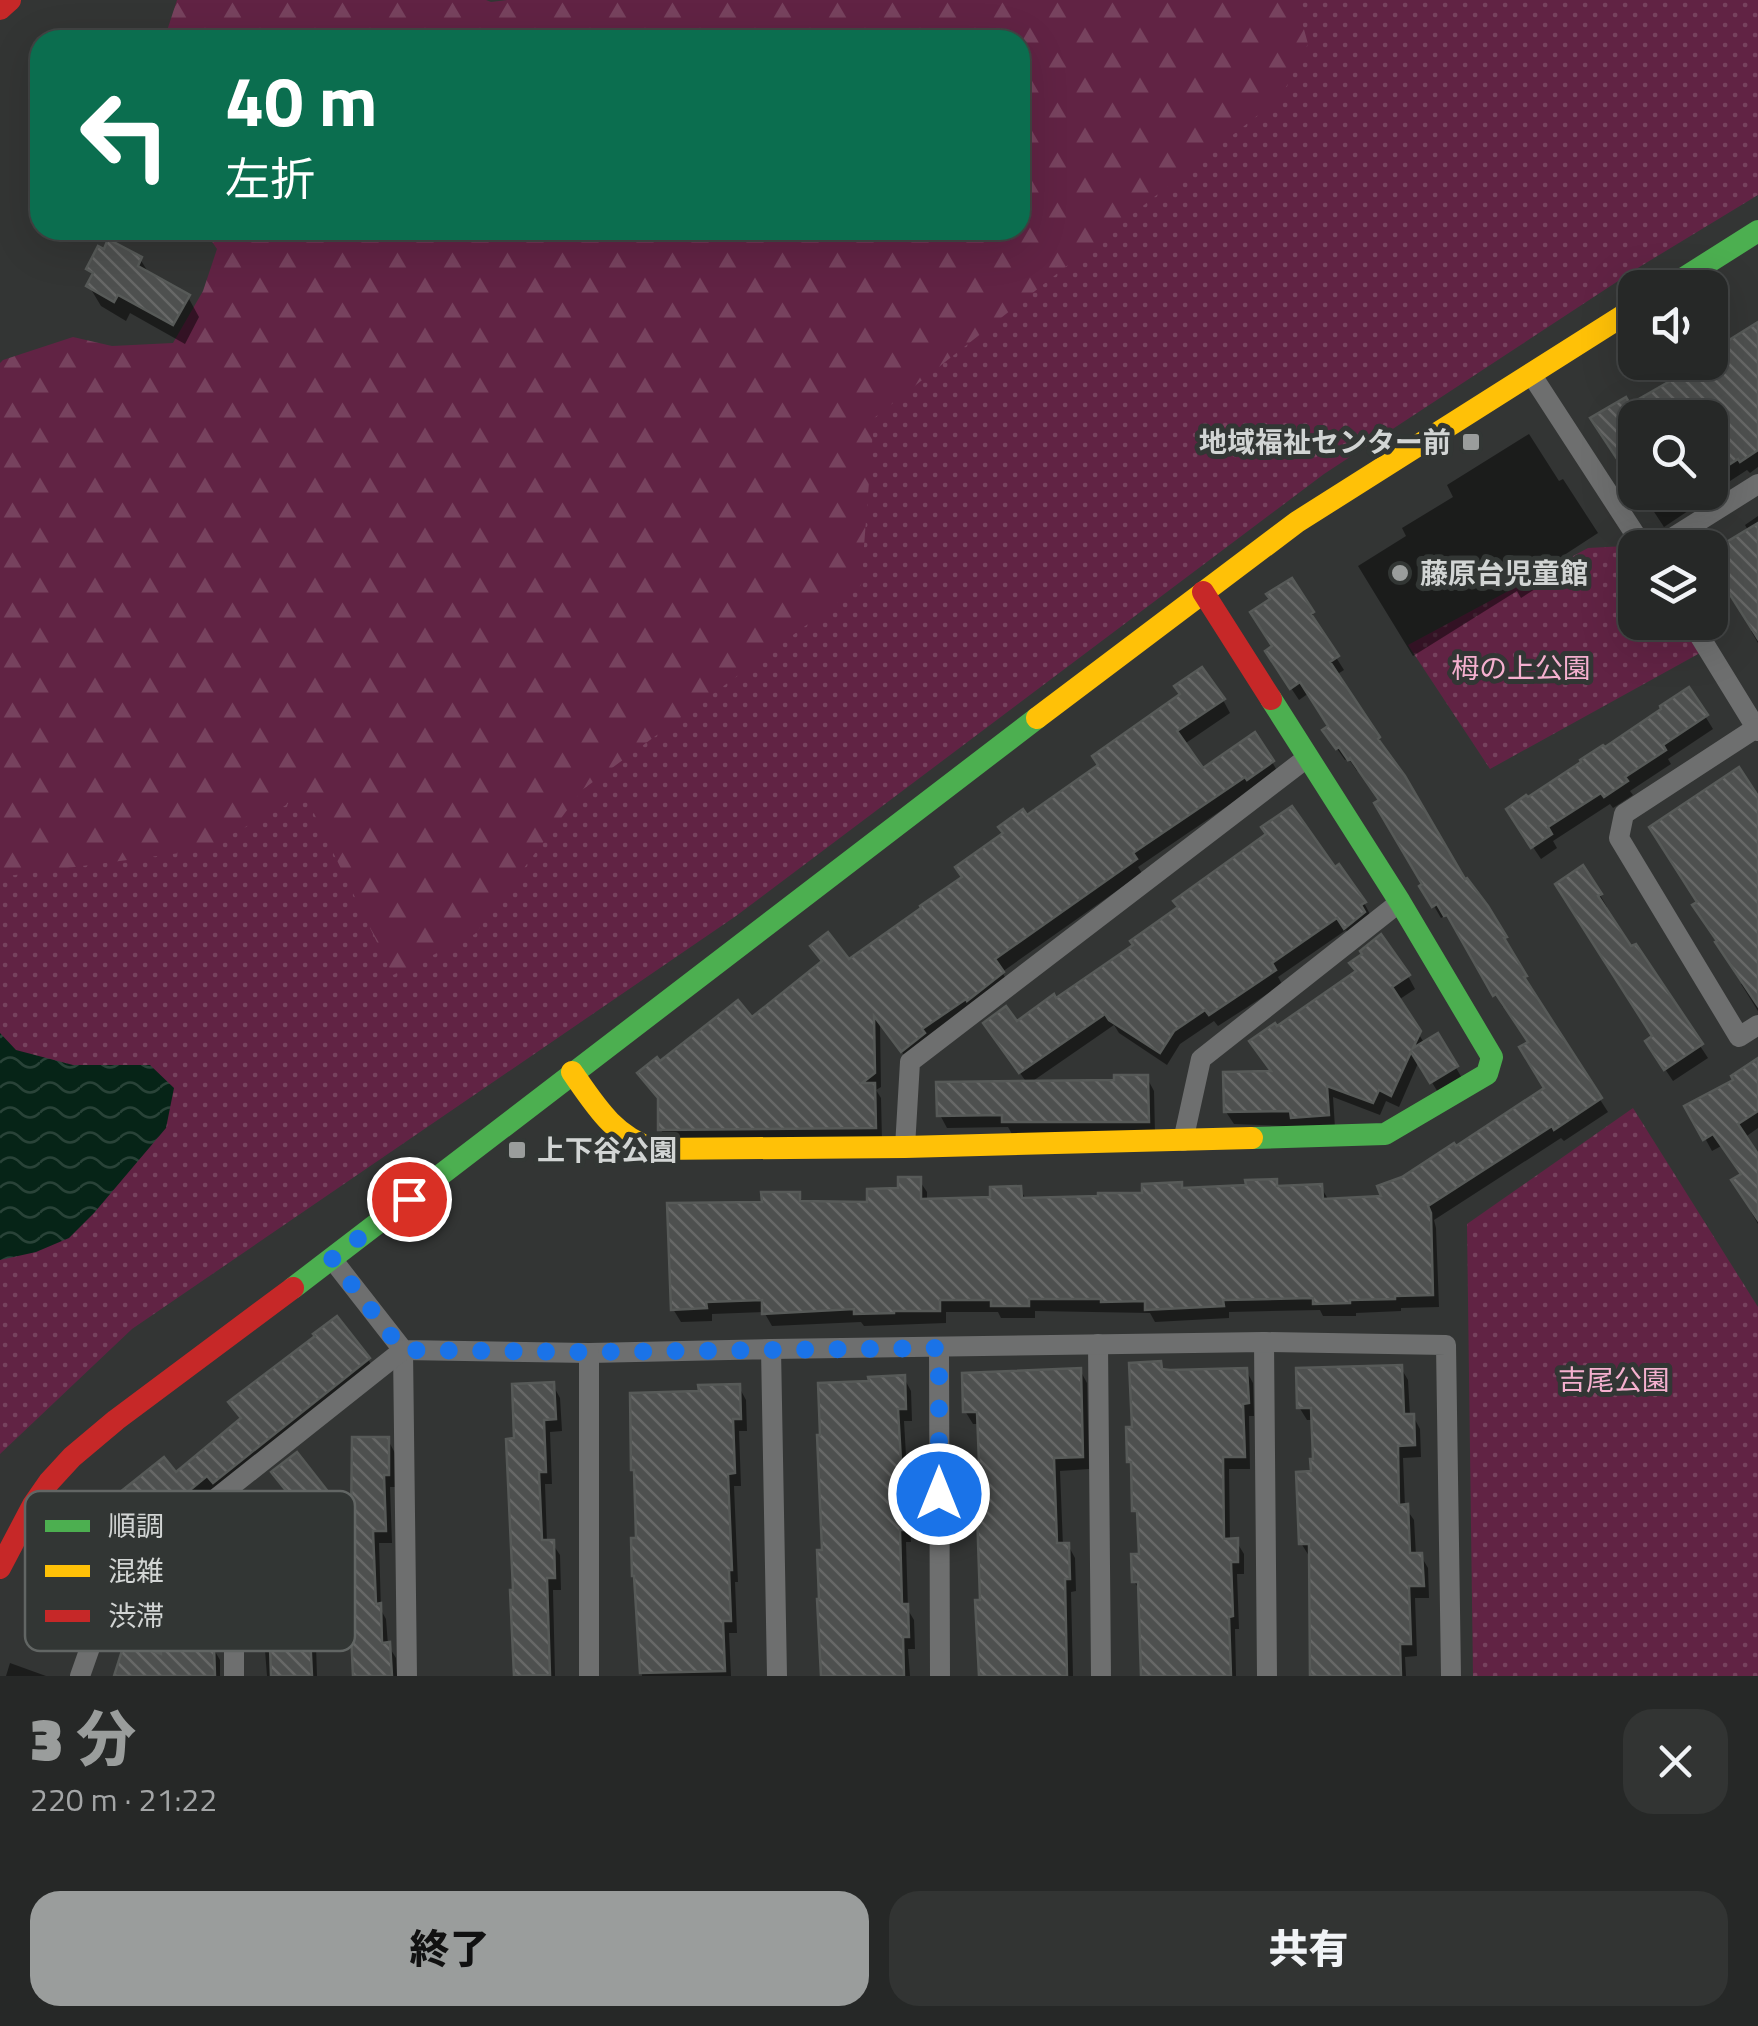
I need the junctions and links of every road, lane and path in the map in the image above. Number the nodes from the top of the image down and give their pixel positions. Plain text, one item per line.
1 (10, 0) edge
2 (0, 9) edge
3 (1758, 230) edge
4 (1696, 270) edge
5 (1618, 319) edge
6 (1531, 374) junction
7 (1758, 484) edge
8 (1632, 530) edge
9 (1685, 530) edge
10 (1203, 592) junction
11 (1702, 640) edge
12 (1757, 730) edge
13 (1308, 757) junction
14 (1400, 902) junction
15 (1758, 1025) edge
16 (572, 1072) junction
17 (1183, 1141) junction
18 (906, 1148) junction
19 (332, 1259) junction
20 (1264, 1342) junction
21 (1098, 1344) junction
22 (939, 1348) junction
23 (771, 1349) junction
24 (402, 1350) junction
25 (589, 1352) junction
26 (43, 1491) edge
27 (225, 1491) edge
28 (25, 1518) edge
29 (0, 1568) edge
30 (89, 1651) edge
31 (80, 1676) edge
32 (407, 1676) edge
33 (590, 1676) edge
34 (778, 1676) edge
35 (940, 1676) edge
36 (1101, 1676) edge
37 (1267, 1676) edge
38 (1451, 1676) edge

1 - 2 street
3 - 4 street
5 - 6 street
6 - 8 street
6 - 10 street
7 - 9 street
10 - 13 street
10 - 16 street
11 - 12 street
12 - 15 street
13 - 14 street
13 - 18 street
14 - 17 street
14 - 17 street
16 - 18 street
16 - 19 street
17 - 18 street
19 - 24 street
19 - 26 street
20 - 21 street
20 - 37 street
20 - 38 street
21 - 22 street
21 - 36 street
22 - 23 street
22 - 35 street
23 - 25 street
23 - 34 street
24 - 25 street
24 - 27 street
24 - 32 street
25 - 33 street
28 - 29 street
30 - 31 street

